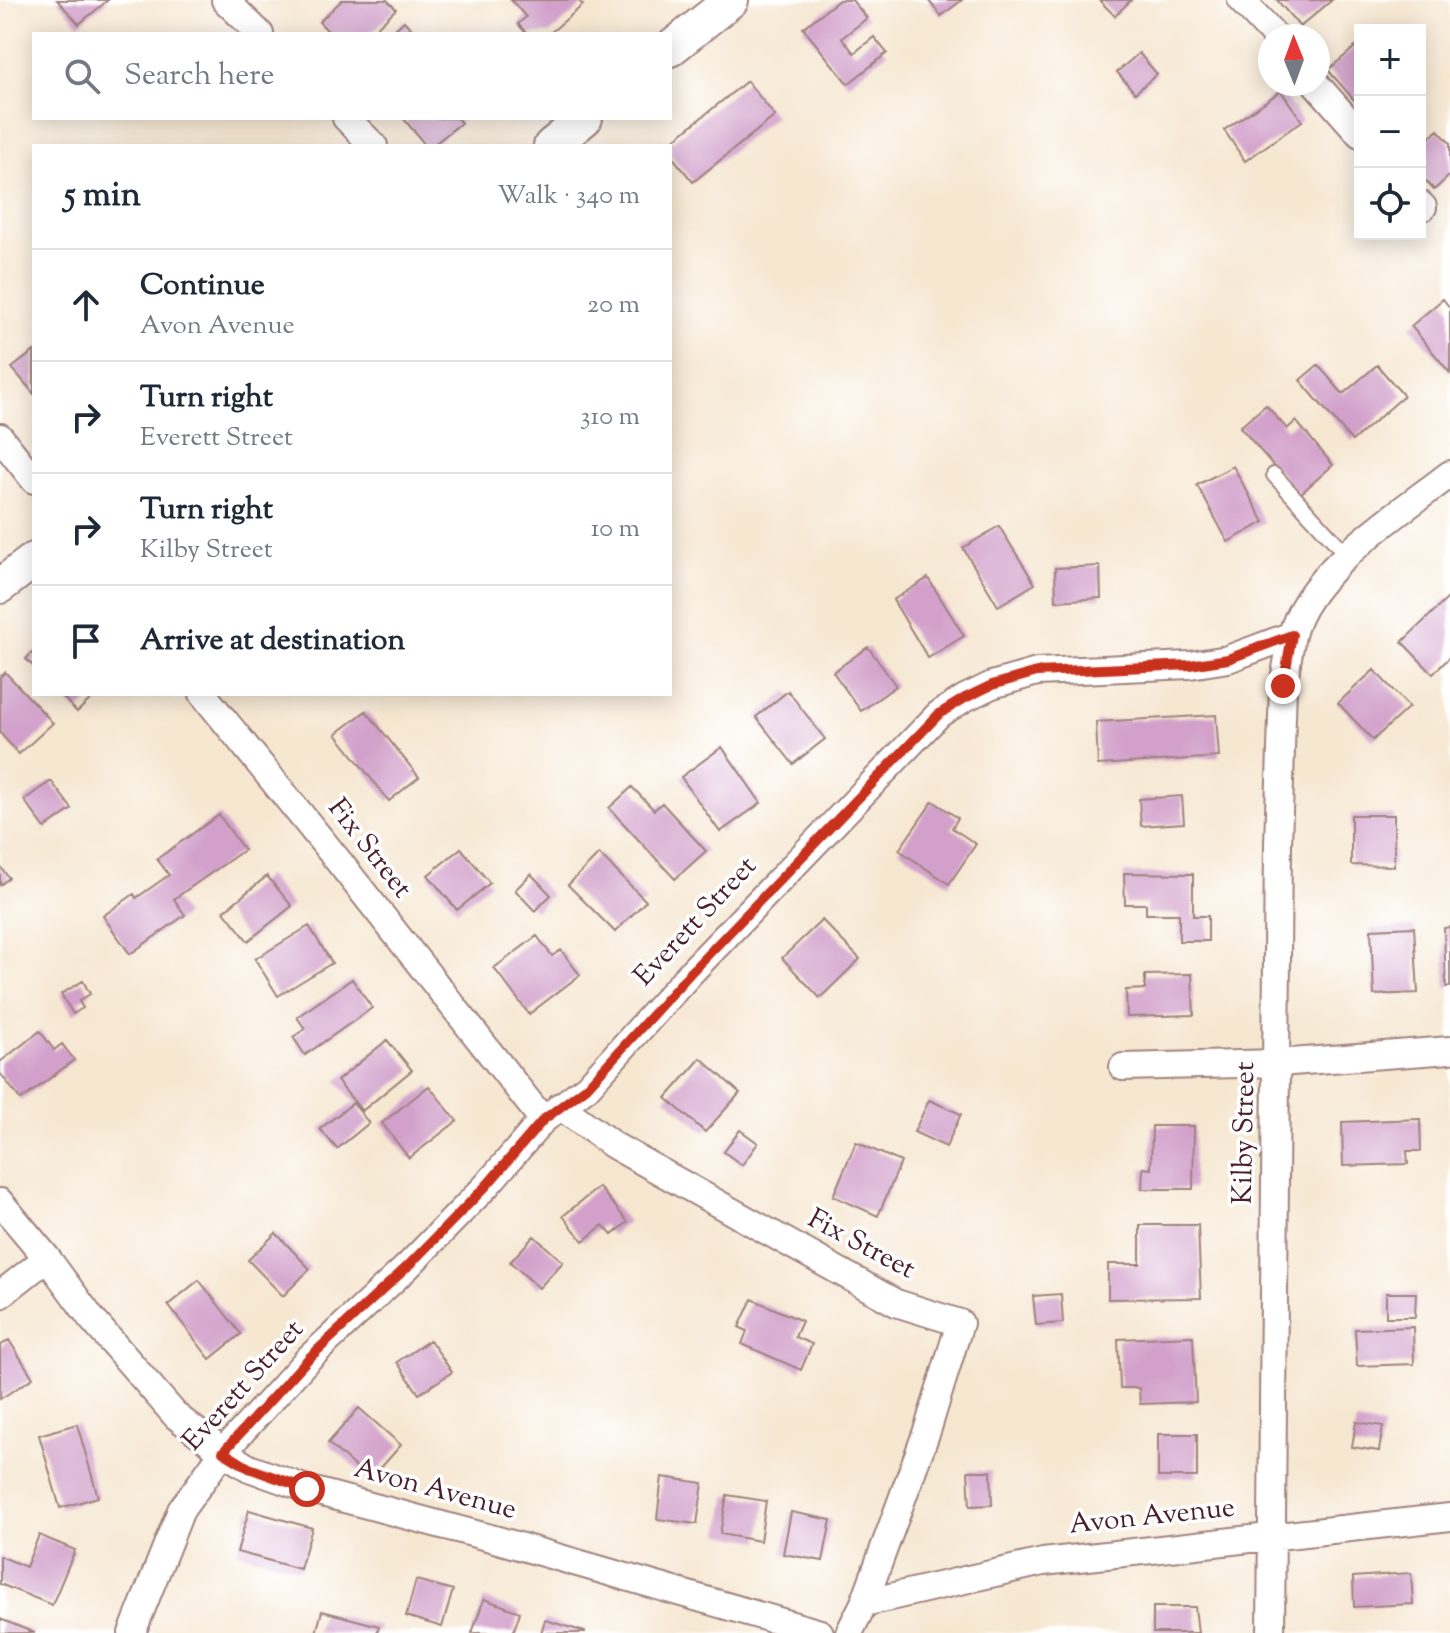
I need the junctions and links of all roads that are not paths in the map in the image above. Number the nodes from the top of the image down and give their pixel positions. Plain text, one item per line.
1 (225, 0) edge
2 (731, 0) edge
3 (1241, 0) edge
4 (1264, 24) edge
5 (258, 32) edge
6 (672, 47) edge
7 (1327, 96) edge
8 (348, 120) edge
9 (583, 120) edge
10 (1354, 127) edge
11 (372, 144) edge
12 (553, 144) edge
13 (0, 437) edge
14 (1450, 474) edge
15 (1274, 475) dead end
16 (32, 477) edge
17 (1347, 555) junction
18 (32, 562) edge
19 (0, 586) edge
20 (1292, 635) junction
21 (205, 696) edge
22 (1450, 1050) edge
23 (1278, 1063) junction
24 (1123, 1067) dead end
25 (552, 1113) junction
26 (0, 1202) edge
27 (47, 1258) junction
28 (0, 1295) edge
29 (223, 1452) junction
30 (1450, 1517) edge
31 (1272, 1537) junction
32 (864, 1603) junction
33 (132, 1633) edge
34 (820, 1633) edge
35 (849, 1633) edge
36 (1271, 1633) edge

1 - 5 street
2 - 6 street
3 - 4 street
7 - 10 street
8 - 11 street
9 - 12 street
13 - 16 street
14 - 17 street
15 - 17 lane
17 - 20 street
18 - 19 street
20 - 23 street, Kilby Street
20 - 25 street, Everett Street
21 - 25 street, Fix Street
22 - 23 street
23 - 24 street
23 - 31 street, Kilby Street
25 - 29 street, Everett Street
25 - 32 street, Fix Street
26 - 27 street, Avon Avenue
27 - 28 street
27 - 29 street, Avon Avenue
29 - 33 street, Everett Street
29 - 34 street, Avon Avenue
30 - 31 street, Avon Avenue
31 - 32 street, Avon Avenue
31 - 36 street, Kilby Street
32 - 35 street

